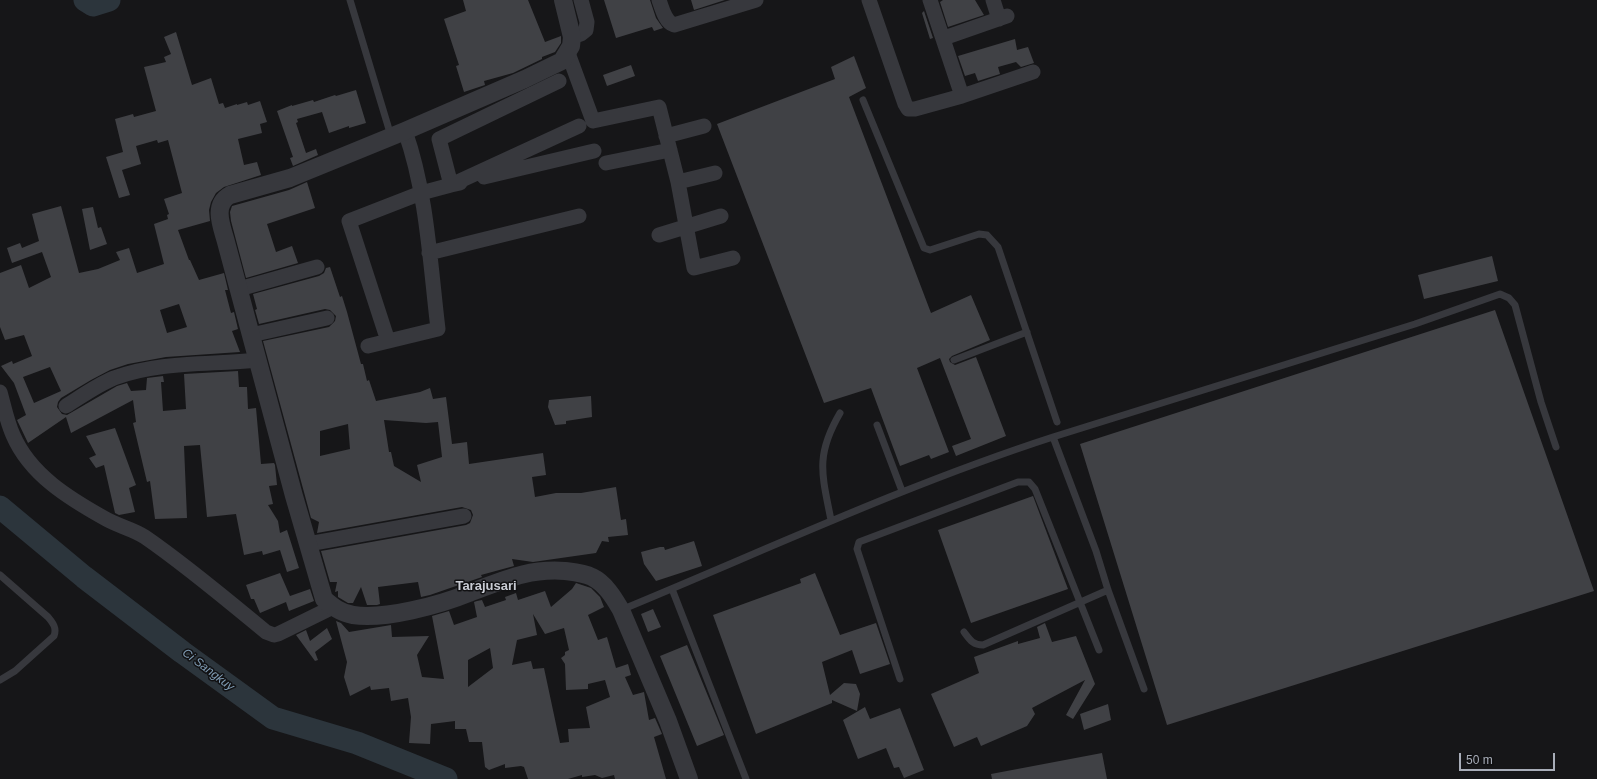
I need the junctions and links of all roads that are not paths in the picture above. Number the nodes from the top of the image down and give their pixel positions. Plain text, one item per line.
1 (350, 0) edge
2 (563, 0) edge
3 (581, 0) edge
4 (659, 0) edge
5 (756, 0) edge
6 (869, 0) edge
7 (930, 0) edge
8 (993, 0) edge
9 (944, 38) junction
10 (570, 45) junction
11 (1033, 72) dead end
12 (559, 81) dead end
13 (962, 96) junction
14 (863, 100) dead end
15 (579, 126) dead end
16 (704, 126) dead end
17 (398, 133) junction
18 (668, 143) junction
19 (594, 151) dead end
20 (606, 163) dead end
21 (715, 172) dead end
22 (678, 182) junction
23 (451, 185) junction
24 (421, 193) junction
25 (579, 216) dead end
26 (721, 216) dead end
27 (685, 227) junction
28 (659, 235) dead end
29 (429, 253) junction
30 (733, 258) dead end
31 (317, 267) dead end
32 (239, 289) junction
33 (327, 318) dead end
34 (1027, 332) junction
35 (251, 335) junction
36 (388, 342) junction
37 (368, 346) dead end
38 (258, 360) junction
39 (954, 360) dead end
40 (0, 392) edge
41 (66, 406) dead end
42 (840, 413) dead end
43 (1057, 422) dead end
44 (877, 425) dead end
45 (1053, 437) junction
46 (1556, 447) dead end
47 (902, 491) junction
48 (464, 516) dead end
49 (831, 520) junction
50 (308, 544) junction
51 (0, 575) edge
52 (672, 589) junction
53 (1108, 590) junction
54 (1080, 603) junction
55 (333, 607) junction
56 (621, 610) junction
57 (964, 632) dead end
58 (1099, 650) dead end
59 (900, 679) dead end
60 (0, 680) edge
61 (1144, 689) dead end
62 (689, 779) edge
63 (746, 779) edge

1 - 17 lane
2 - 10 street
3 - 10 street
4 - 5 street
6 - 13 street
7 - 9 street
8 - 9 street
9 - 13 street
10 - 17 street
10 - 18 street
11 - 13 street
12 - 23 street
14 - 34 lane
15 - 23 street
16 - 18 street
17 - 24 street
17 - 32 street
18 - 20 street
18 - 22 street
19 - 23 street
21 - 22 street
22 - 27 street
23 - 24 street
24 - 29 street
24 - 36 street
25 - 29 street
26 - 27 street
27 - 28 street
27 - 30 street
29 - 36 street
31 - 32 street
32 - 35 street
33 - 35 street
34 - 39 lane
34 - 43 lane
35 - 38 street
36 - 37 street
38 - 41 street
38 - 50 street
40 - 55 street
42 - 49 lane
44 - 47 lane
45 - 46 lane
45 - 47 lane
45 - 53 lane
47 - 49 lane
48 - 50 street
49 - 52 lane
50 - 55 street
51 - 60 lane
52 - 56 lane
52 - 63 lane
53 - 54 lane
53 - 61 lane
54 - 57 lane
54 - 58 lane
54 - 59 lane
55 - 56 street
56 - 62 street

